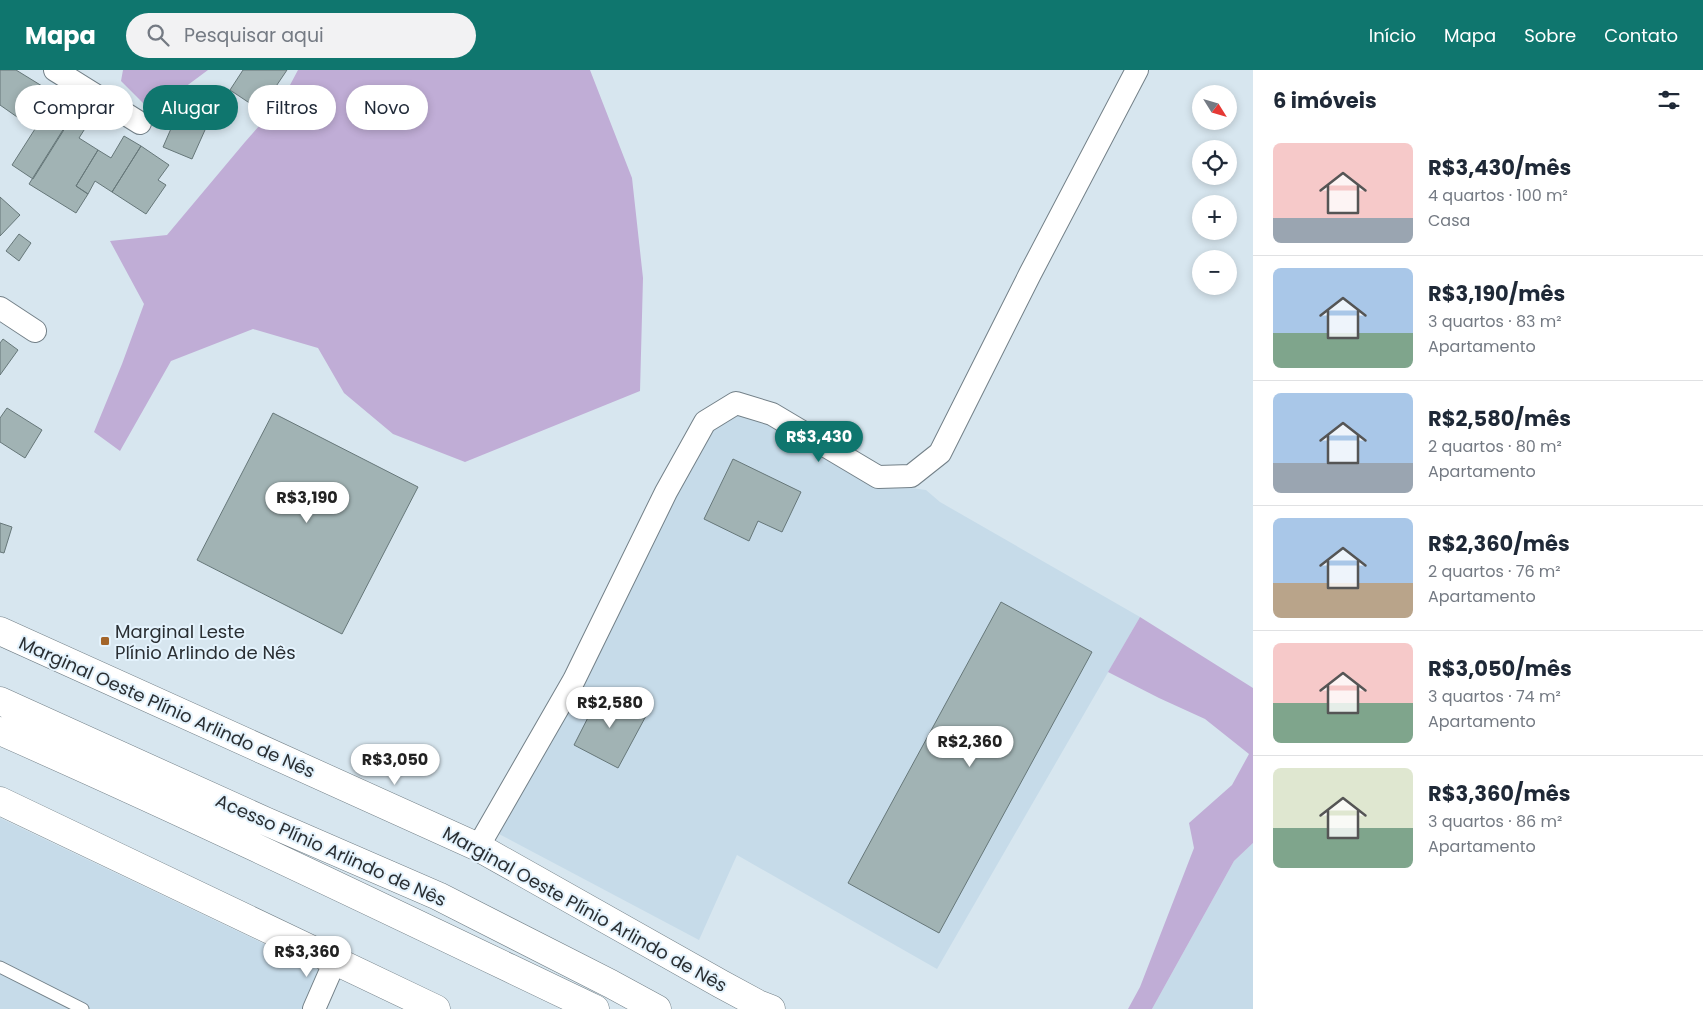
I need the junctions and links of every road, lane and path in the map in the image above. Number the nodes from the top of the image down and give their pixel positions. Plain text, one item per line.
1 (55, 70) edge
2 (1137, 70) edge
3 (140, 123) dead end
4 (0, 308) edge
5 (35, 331) dead end
6 (0, 631) edge
7 (0, 701) edge
8 (0, 731) edge
9 (0, 801) edge
10 (478, 847) junction
11 (335, 962) junction
12 (0, 967) edge
13 (764, 1007) edge
14 (83, 1009) edge
15 (314, 1009) edge
16 (436, 1009) edge
17 (595, 1009) edge
18 (657, 1009) edge

1 - 3 street
2 - 10 street
4 - 5 street
6 - 10 main road, Marginal Oeste Plínio Arlindo de Nês
7 - 18 main road, Acesso Plínio Arlindo de Nês
8 - 17 main road, Acesso Plínio Arlindo de Nês
9 - 11 main road
10 - 13 main road, Marginal Oeste Plínio Arlindo de Nês
11 - 15 street
11 - 16 main road
12 - 14 lane

